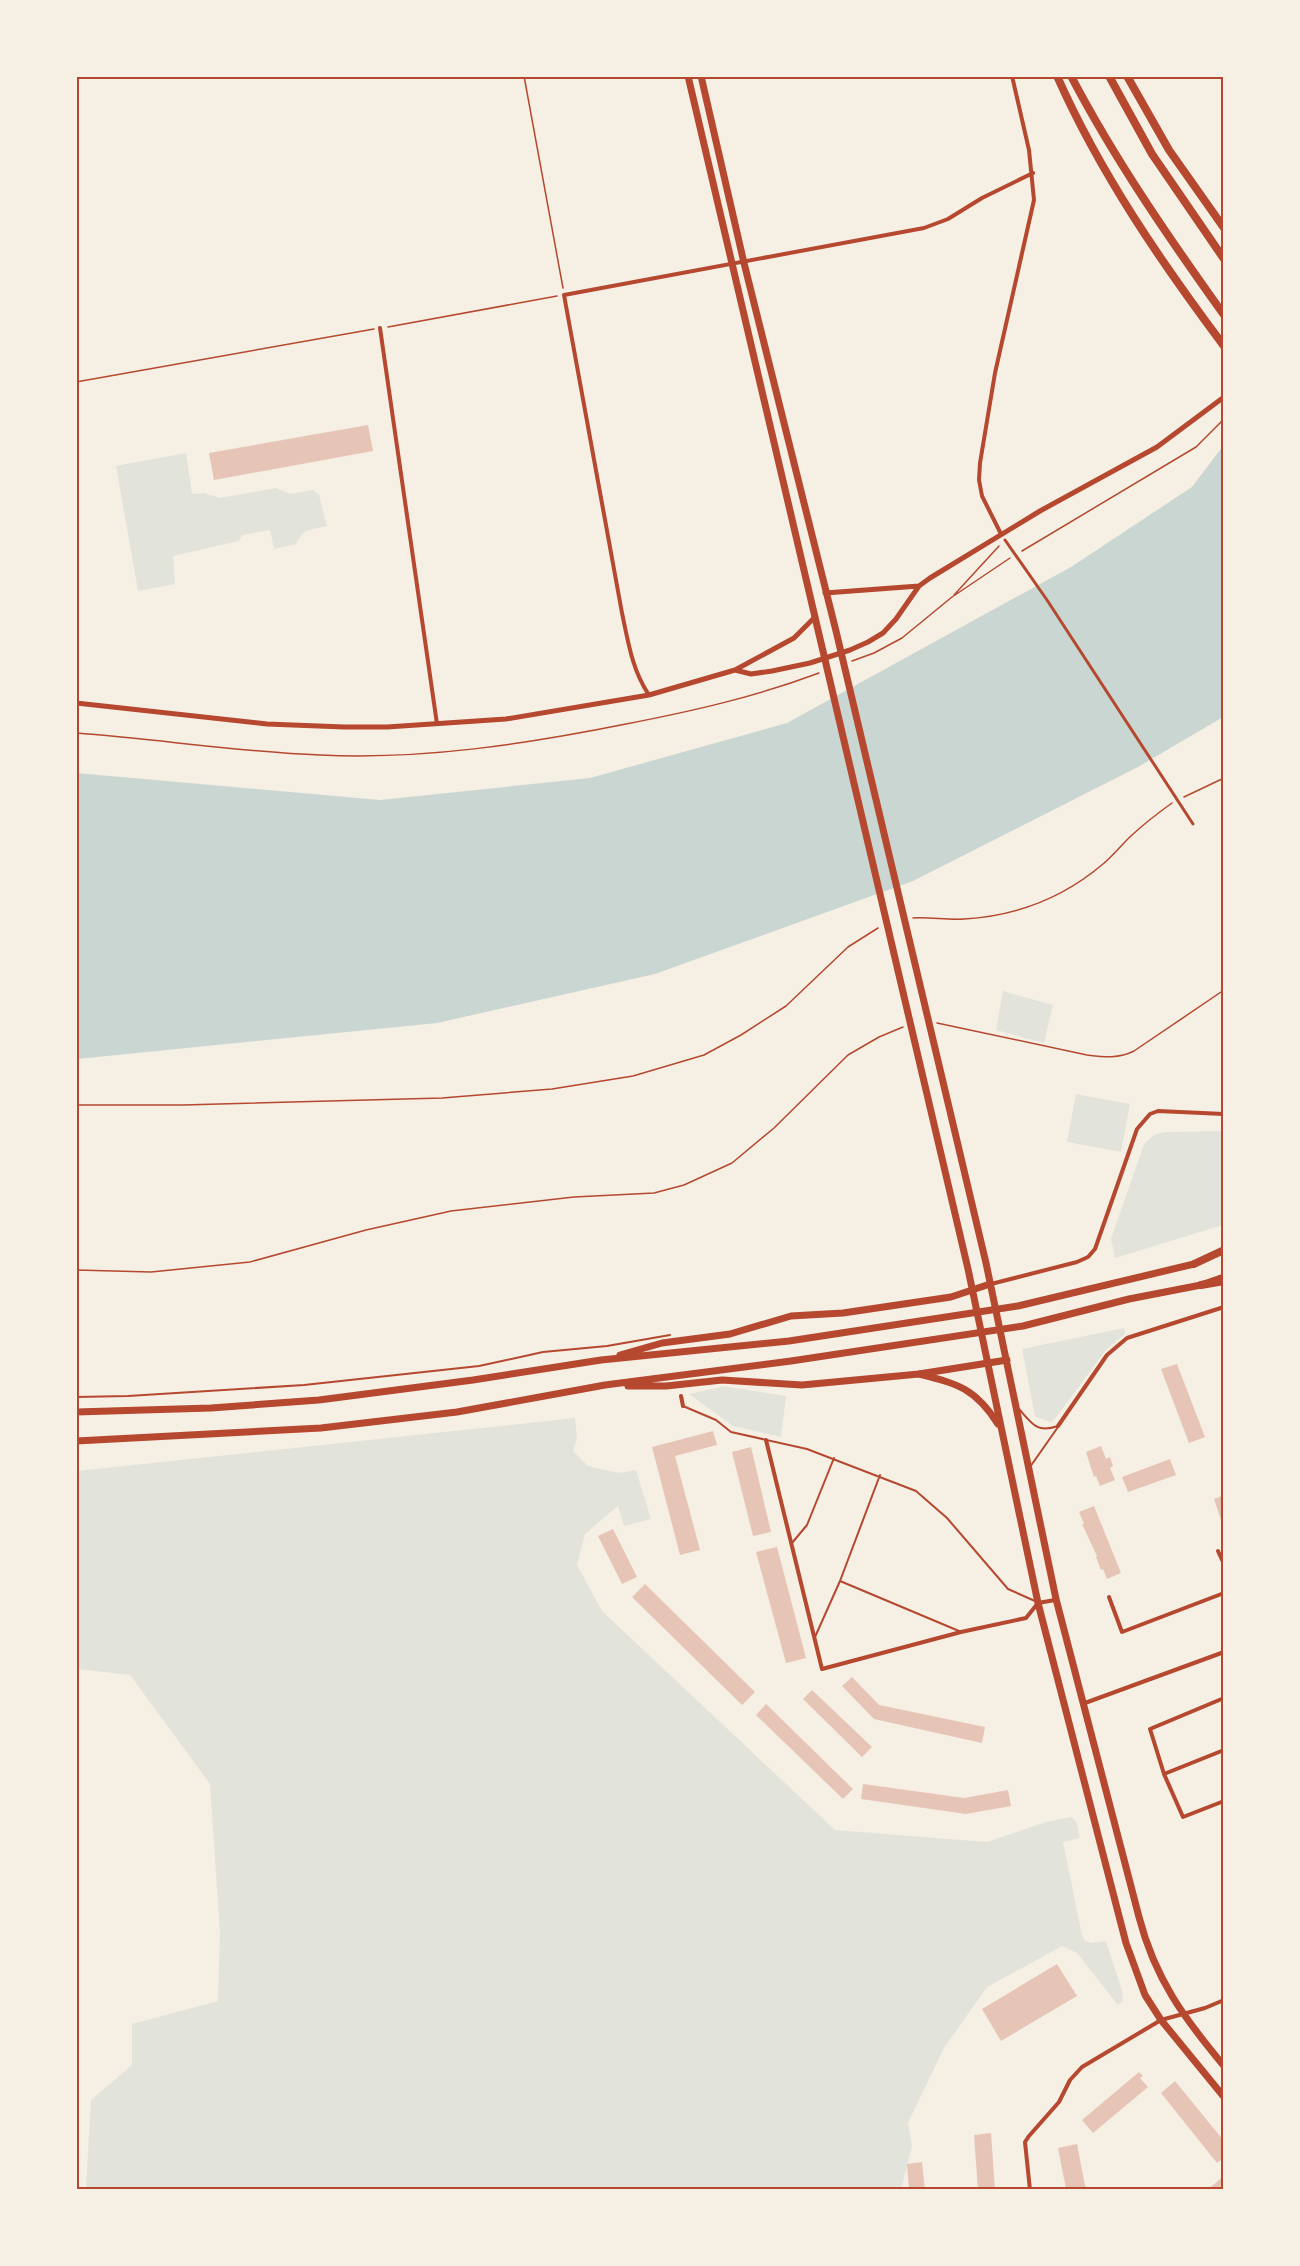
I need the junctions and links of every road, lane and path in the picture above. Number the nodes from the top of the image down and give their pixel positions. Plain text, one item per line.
1 (524, 76) edge
2 (688, 76) edge
3 (701, 76) edge
4 (1012, 76) edge
5 (1057, 76) edge
6 (1071, 76) edge
7 (1108, 76) edge
8 (1127, 76) edge
9 (1033, 173) junction
10 (1224, 228) edge
11 (1224, 259) edge
12 (744, 262) junction
13 (732, 265) junction
14 (564, 295) junction
15 (1224, 315) edge
16 (380, 328) junction
17 (1224, 346) edge
18 (76, 382) edge
19 (1224, 397) edge
20 (1224, 419) edge
21 (1001, 534) junction
22 (1005, 540) joint
23 (919, 586) junction
24 (825, 592) junction
25 (952, 597) junction
26 (815, 617) junction
27 (852, 661) dead end
28 (735, 670) junction
29 (821, 672) dead end
30 (649, 695) junction
31 (76, 702) edge
32 (436, 724) junction
33 (76, 733) edge
34 (1224, 778) edge
35 (1193, 824) dead end
36 (913, 918) dead end
37 (885, 925) dead end
38 (1224, 990) edge
39 (934, 1022) dead end
40 (906, 1026) dead end
41 (76, 1105) edge
42 (1224, 1114) edge
43 (1224, 1250) edge
44 (1194, 1264) joint
45 (76, 1270) edge
46 (1224, 1277) edge
47 (1224, 1281) edge
48 (990, 1284) junction
49 (1201, 1285) junction
50 (971, 1290) junction
51 (1224, 1307) edge
52 (670, 1335) dead end
53 (601, 1360) junction
54 (1007, 1360) junction
55 (987, 1364) junction
56 (920, 1374) junction
57 (605, 1385) junction
58 (681, 1396) dead end
59 (76, 1397) edge
60 (683, 1406) joint
61 (1016, 1406) junction
62 (78, 1412) edge
63 (1058, 1426) junction
64 (1000, 1428) junction
65 (766, 1440) junction
66 (76, 1441) edge
67 (834, 1458) junction
68 (1029, 1469) junction
69 (880, 1475) junction
70 (792, 1545) junction
71 (1218, 1551) dead end
72 (1224, 1564) edge
73 (840, 1581) junction
74 (1224, 1593) edge
75 (1109, 1597) dead end
76 (1056, 1599) junction
77 (1038, 1603) junction
78 (961, 1632) junction
79 (814, 1638) junction
80 (1224, 1652) edge
81 (1224, 1698) edge
82 (1085, 1703) junction
83 (1224, 1750) edge
84 (1164, 1774) junction
85 (1224, 1801) edge
86 (1224, 2000) edge
87 (1182, 2013) junction
88 (1161, 2020) junction
89 (1224, 2066) edge
90 (1224, 2097) edge
91 (1030, 2190) edge

1 - 14 path
2 - 13 main road
3 - 12 main road
4 - 9 street
5 - 17 highway
6 - 15 highway
7 - 11 highway
8 - 10 highway
9 - 12 street
9 - 21 street
12 - 13 street
12 - 24 main road
13 - 14 street
13 - 26 main road
14 - 16 path
14 - 30 street
16 - 18 path
16 - 32 street
19 - 21 street
20 - 25 path
21 - 23 street
22 - 25 path
22 - 35 street
23 - 24 street
23 - 28 street
24 - 48 main road
25 - 27 path
26 - 28 street
26 - 50 main road
28 - 30 street
29 - 33 path
30 - 32 street
31 - 32 street
34 - 36 path
37 - 41 path
38 - 39 path
40 - 45 path
42 - 48 street
43 - 44 highway
44 - 53 main road
46 - 49 main road
47 - 49 highway
48 - 50 main road
48 - 54 main road
49 - 57 main road
50 - 53 main road
50 - 55 main road
51 - 63 street
52 - 59 lane
53 - 62 main road
54 - 55 main road
54 - 61 main road
55 - 56 main road
55 - 64 main road
56 - 57 main road
56 - 64 main road
57 - 66 main road
58 - 60 street
60 - 65 lane
61 - 63 lane
61 - 68 main road
63 - 68 lane
64 - 77 main road
65 - 67 lane
65 - 70 street
67 - 69 lane
67 - 70 lane
68 - 76 main road
69 - 73 lane
69 - 77 lane
70 - 79 street
71 - 72 street
73 - 78 lane
73 - 79 lane
74 - 75 street
76 - 77 street
76 - 82 main road
77 - 78 street
77 - 88 main road
78 - 79 street
80 - 82 street
81 - 84 street
82 - 87 main road
83 - 84 street
84 - 85 street
86 - 87 street
87 - 88 street
87 - 89 main road
88 - 90 main road
88 - 91 street

